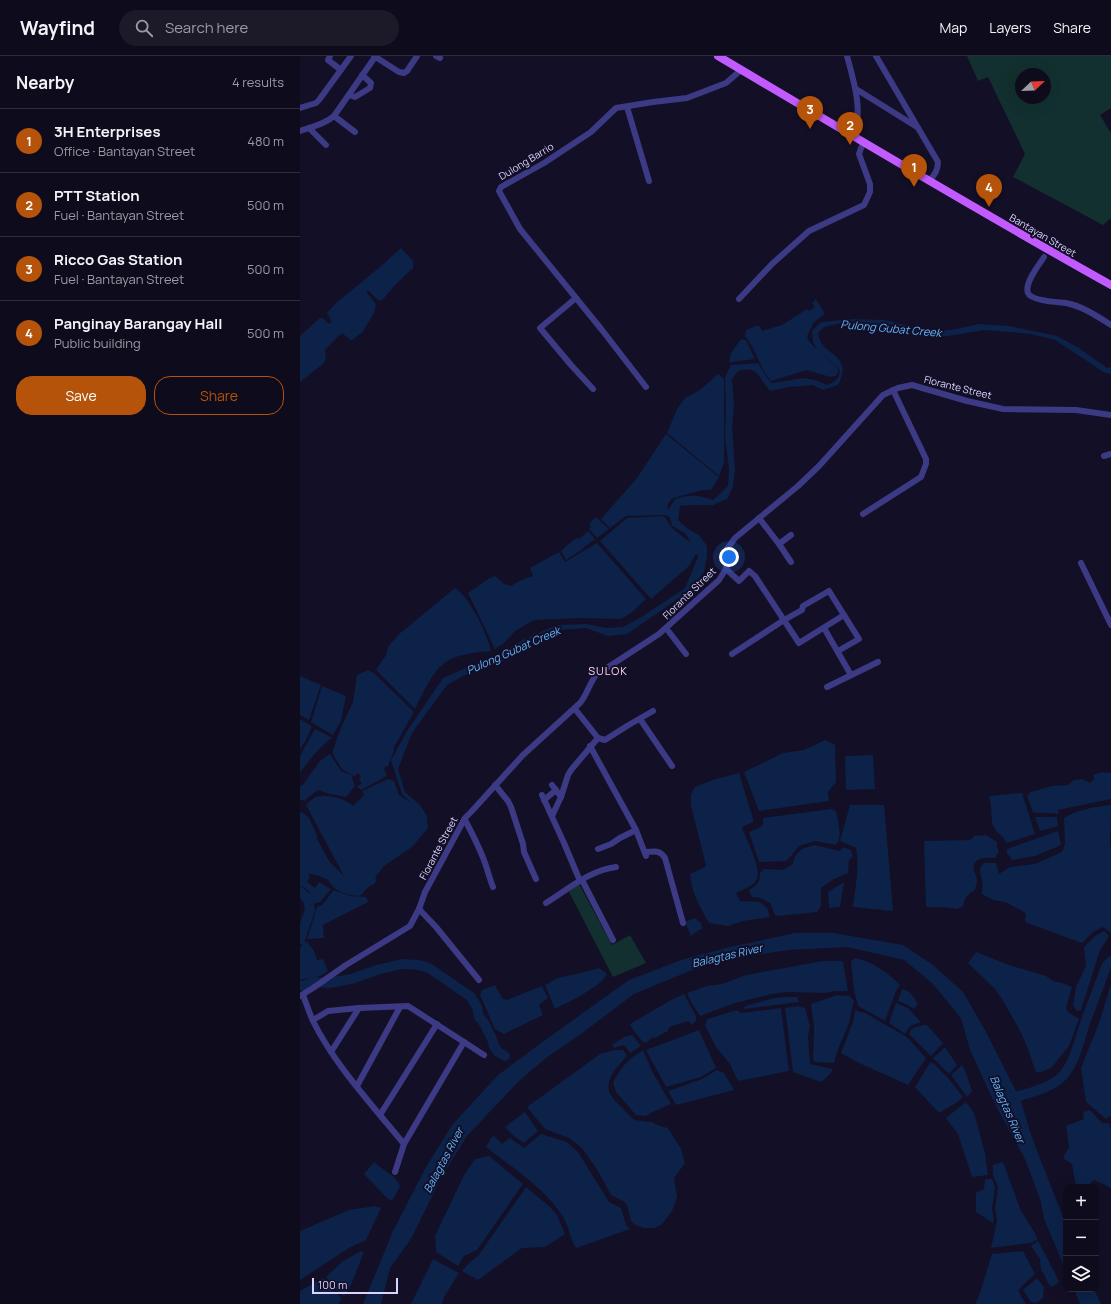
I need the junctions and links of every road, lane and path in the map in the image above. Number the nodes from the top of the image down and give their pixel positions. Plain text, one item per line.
1 (330, 56) edge
2 (352, 56) edge
3 (374, 56) edge
4 (417, 56) edge
5 (718, 56) edge
6 (847, 56) edge
7 (876, 56) edge
8 (384, 59) edge
9 (341, 70) junction
10 (741, 70) junction
11 (362, 76) junction
12 (856, 89) junction
13 (349, 95) junction
14 (627, 107) junction
15 (300, 108) edge
16 (334, 116) junction
17 (309, 128) junction
18 (919, 128) junction
19 (300, 131) edge
20 (355, 132) dead end
21 (854, 136) junction
22 (864, 143) junction
23 (326, 145) dead end
24 (649, 181) dead end
25 (928, 181) junction
26 (1046, 253) junction
27 (1111, 285) edge
28 (576, 298) junction
29 (739, 299) dead end
30 (1111, 324) edge
31 (646, 388) dead end
32 (594, 389) dead end
33 (893, 390) junction
34 (1111, 415) edge
35 (1111, 454) edge
36 (1104, 456) dead end
37 (863, 514) dead end
38 (759, 518) junction
39 (791, 535) dead end
40 (779, 544) junction
41 (791, 562) dead end
42 (1081, 563) dead end
43 (726, 569) junction
44 (844, 615) junction
45 (784, 620) junction
46 (1111, 625) edge
47 (666, 628) junction
48 (824, 628) junction
49 (838, 651) junction
50 (686, 654) dead end
51 (732, 654) dead end
52 (878, 662) dead end
53 (851, 675) junction
54 (827, 687) dead end
55 (575, 709) junction
56 (653, 711) dead end
57 (640, 719) junction
58 (598, 738) junction
59 (590, 746) junction
60 (672, 766) dead end
61 (495, 785) junction
62 (552, 785) dead end
63 (556, 790) junction
64 (561, 797) junction
65 (552, 816) junction
66 (465, 820) junction
67 (636, 830) junction
68 (598, 849) dead end
69 (616, 867) dead end
70 (536, 879) dead end
71 (581, 881) junction
72 (492, 886) dead end
73 (546, 903) dead end
74 (419, 909) junction
75 (683, 923) dead end
76 (613, 940) dead end
77 (478, 980) dead end
78 (301, 996) edge
79 (400, 1006) junction
80 (359, 1008) junction
81 (313, 1020) junction
82 (437, 1024) junction
83 (464, 1042) junction
84 (331, 1052) junction
85 (484, 1055) dead end
86 (357, 1086) junction
87 (380, 1115) junction
88 (404, 1144) junction
89 (395, 1172) dead end

1 - 9 street
2 - 9 street
3 - 8 street
3 - 11 street
4 - 8 street
5 - 10 main road, Bantayan Street
6 - 12 street
7 - 18 street
9 - 15 street
10 - 14 street, Dulong Barrio
10 - 21 main road, Bantayan Street
11 - 13 street
11 - 13 street
12 - 18 street
12 - 21 street
13 - 16 street
14 - 24 street
14 - 28 street, Dulong Barrio
16 - 17 street
16 - 20 street
17 - 19 street
17 - 23 street
18 - 25 street
21 - 22 main road, Bantayan Street
22 - 25 main road, Bantayan Street
22 - 29 street
25 - 26 main road, Bantayan Street
26 - 27 main road, Bantayan Street
26 - 30 street
28 - 31 street, Dulong Barrio
28 - 32 street
33 - 34 street, Florante Street
33 - 37 street
33 - 38 street, Florante Street
35 - 36 street
38 - 40 street
38 - 43 street, Florante Street
39 - 40 street
40 - 41 street
42 - 46 street
43 - 45 street
43 - 47 street, Florante Street
44 - 45 street
44 - 48 street
44 - 49 street
45 - 48 street
45 - 51 street
47 - 50 street
47 - 55 street, Florante Street
48 - 49 street
49 - 53 street
52 - 53 street
53 - 54 street
55 - 58 street
55 - 61 street, Florante Street
56 - 57 street
57 - 58 street
57 - 60 street
58 - 59 street
59 - 64 street
59 - 67 street
61 - 66 street, Florante Street
61 - 70 street
62 - 63 street
63 - 64 street
63 - 65 street
64 - 65 street
65 - 71 street
66 - 72 street
66 - 74 street, Florante Street
67 - 68 street
67 - 75 street
69 - 71 street
71 - 73 street
71 - 76 street
74 - 77 street
74 - 78 street, Florante Street
78 - 81 street
79 - 80 street
79 - 82 street
79 - 86 street
80 - 81 street
80 - 84 street
81 - 84 street
82 - 83 street
82 - 87 street
83 - 85 street
83 - 88 street
84 - 86 street
86 - 87 street
87 - 88 street
88 - 89 street

